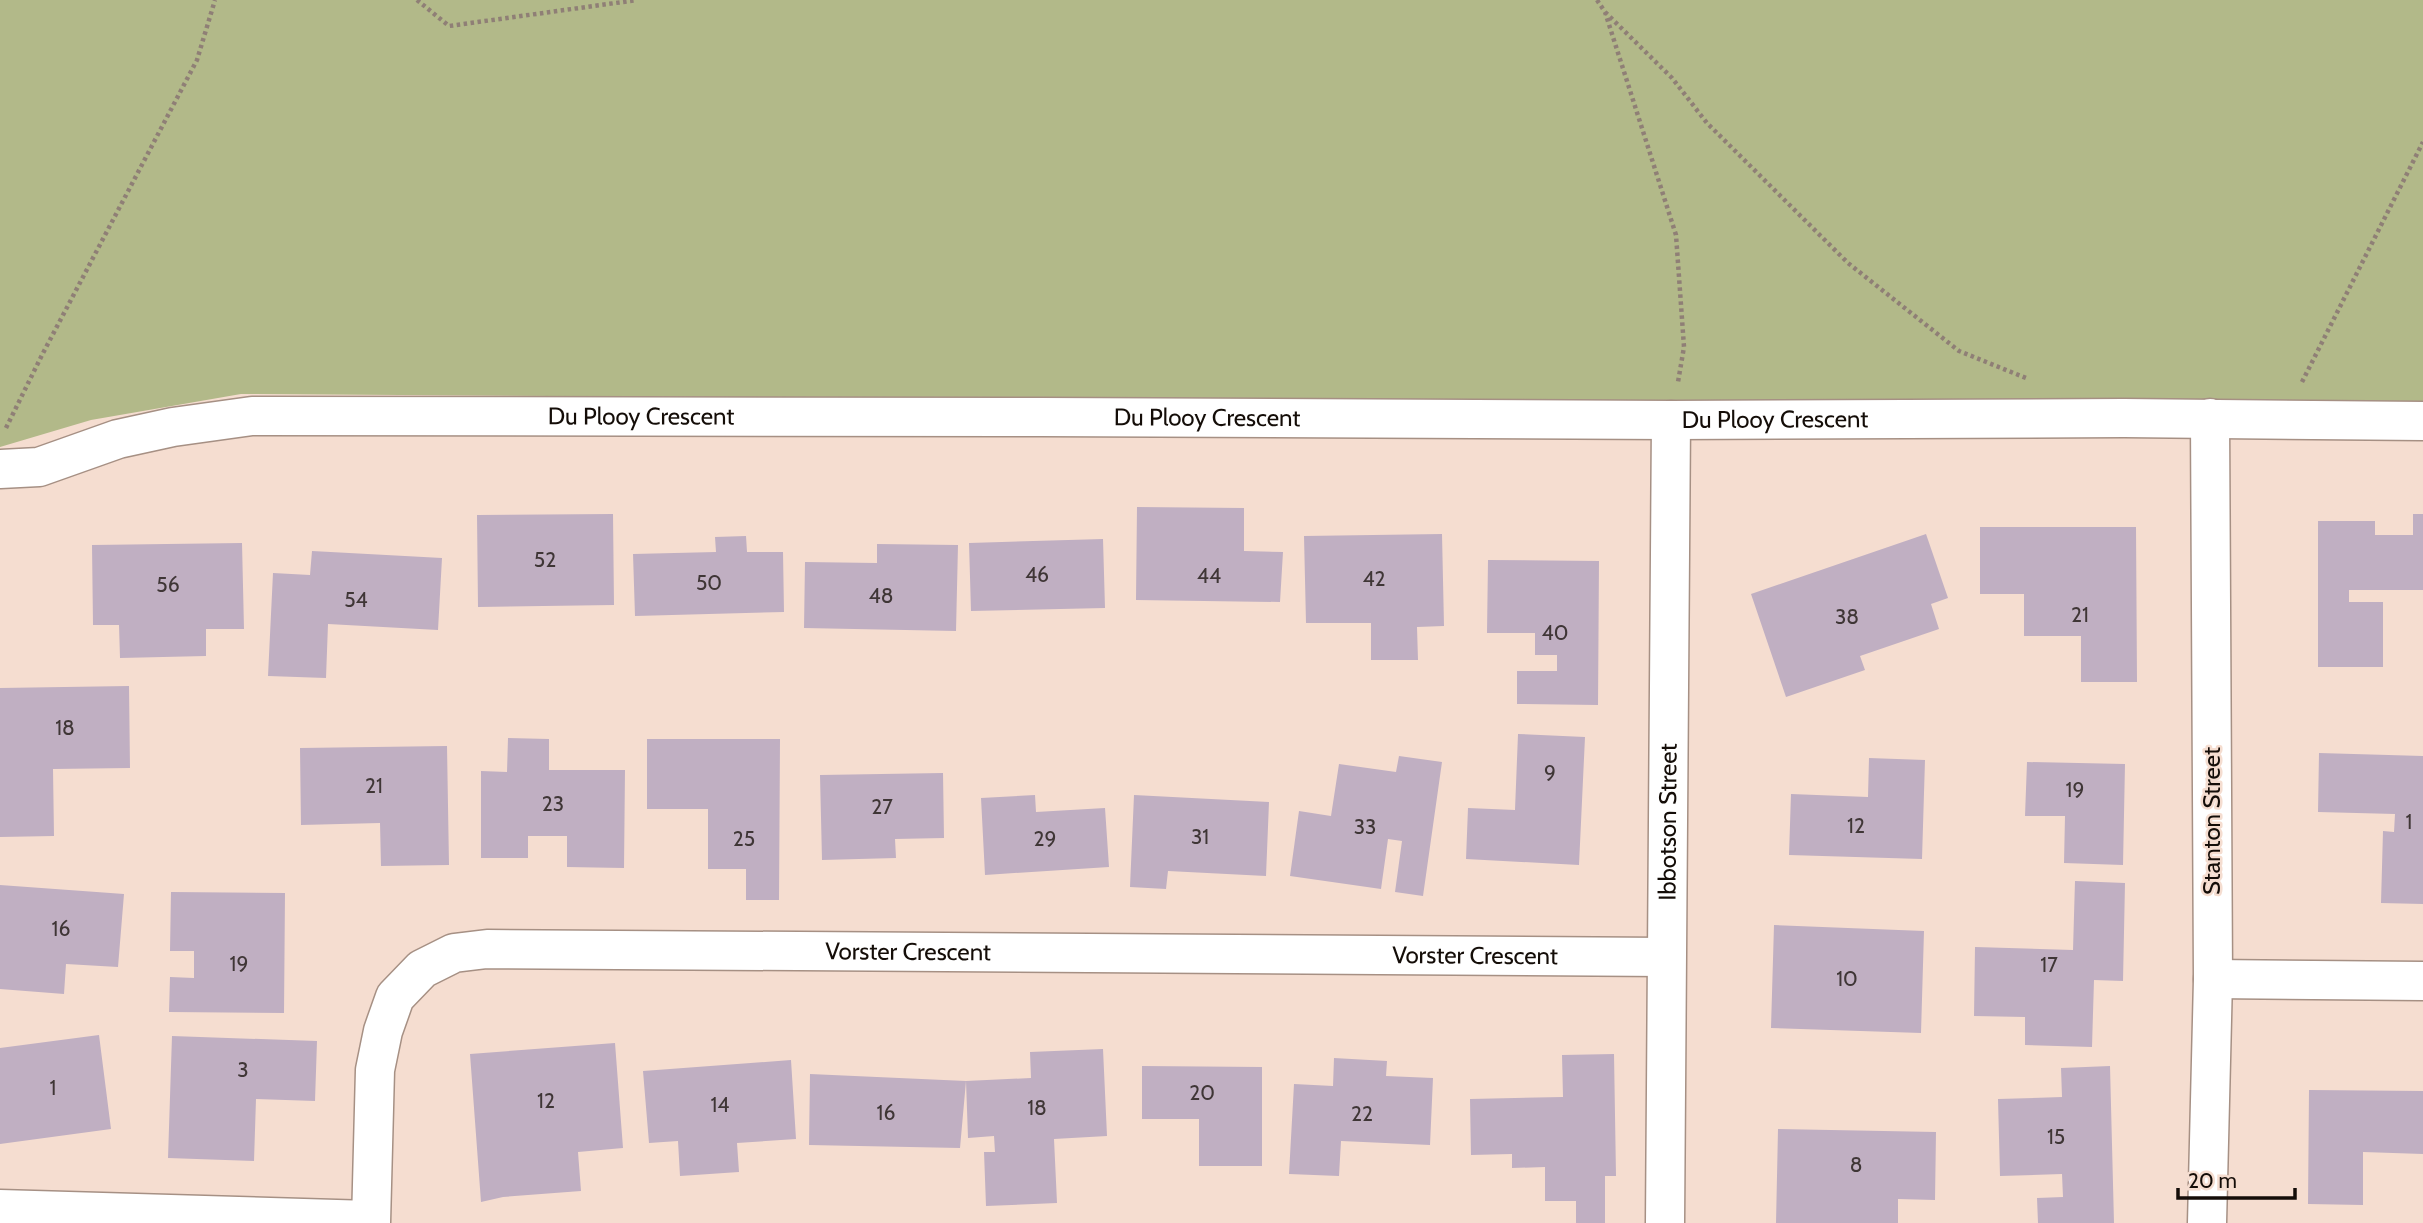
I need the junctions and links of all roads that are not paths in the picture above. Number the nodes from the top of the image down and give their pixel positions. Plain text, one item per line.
1 (2210, 418) junction
2 (1671, 420) junction
3 (2423, 421) edge
4 (12, 474) edge
5 (1666, 957) junction
6 (2213, 979) junction
7 (2423, 981) edge
8 (0, 1209) edge
9 (371, 1221) edge
10 (1665, 1223) edge
11 (2207, 1223) edge

1 - 2 street, Du Plooy Crescent
1 - 3 street, Du Plooy Crescent
1 - 6 street, Stanton Street
2 - 4 street, Du Plooy Crescent
2 - 5 street, Ibbotson Street
5 - 9 street, Vorster Crescent
5 - 10 street, Ibbotson Street
6 - 7 street
6 - 11 street, Stanton Street
8 - 9 street

